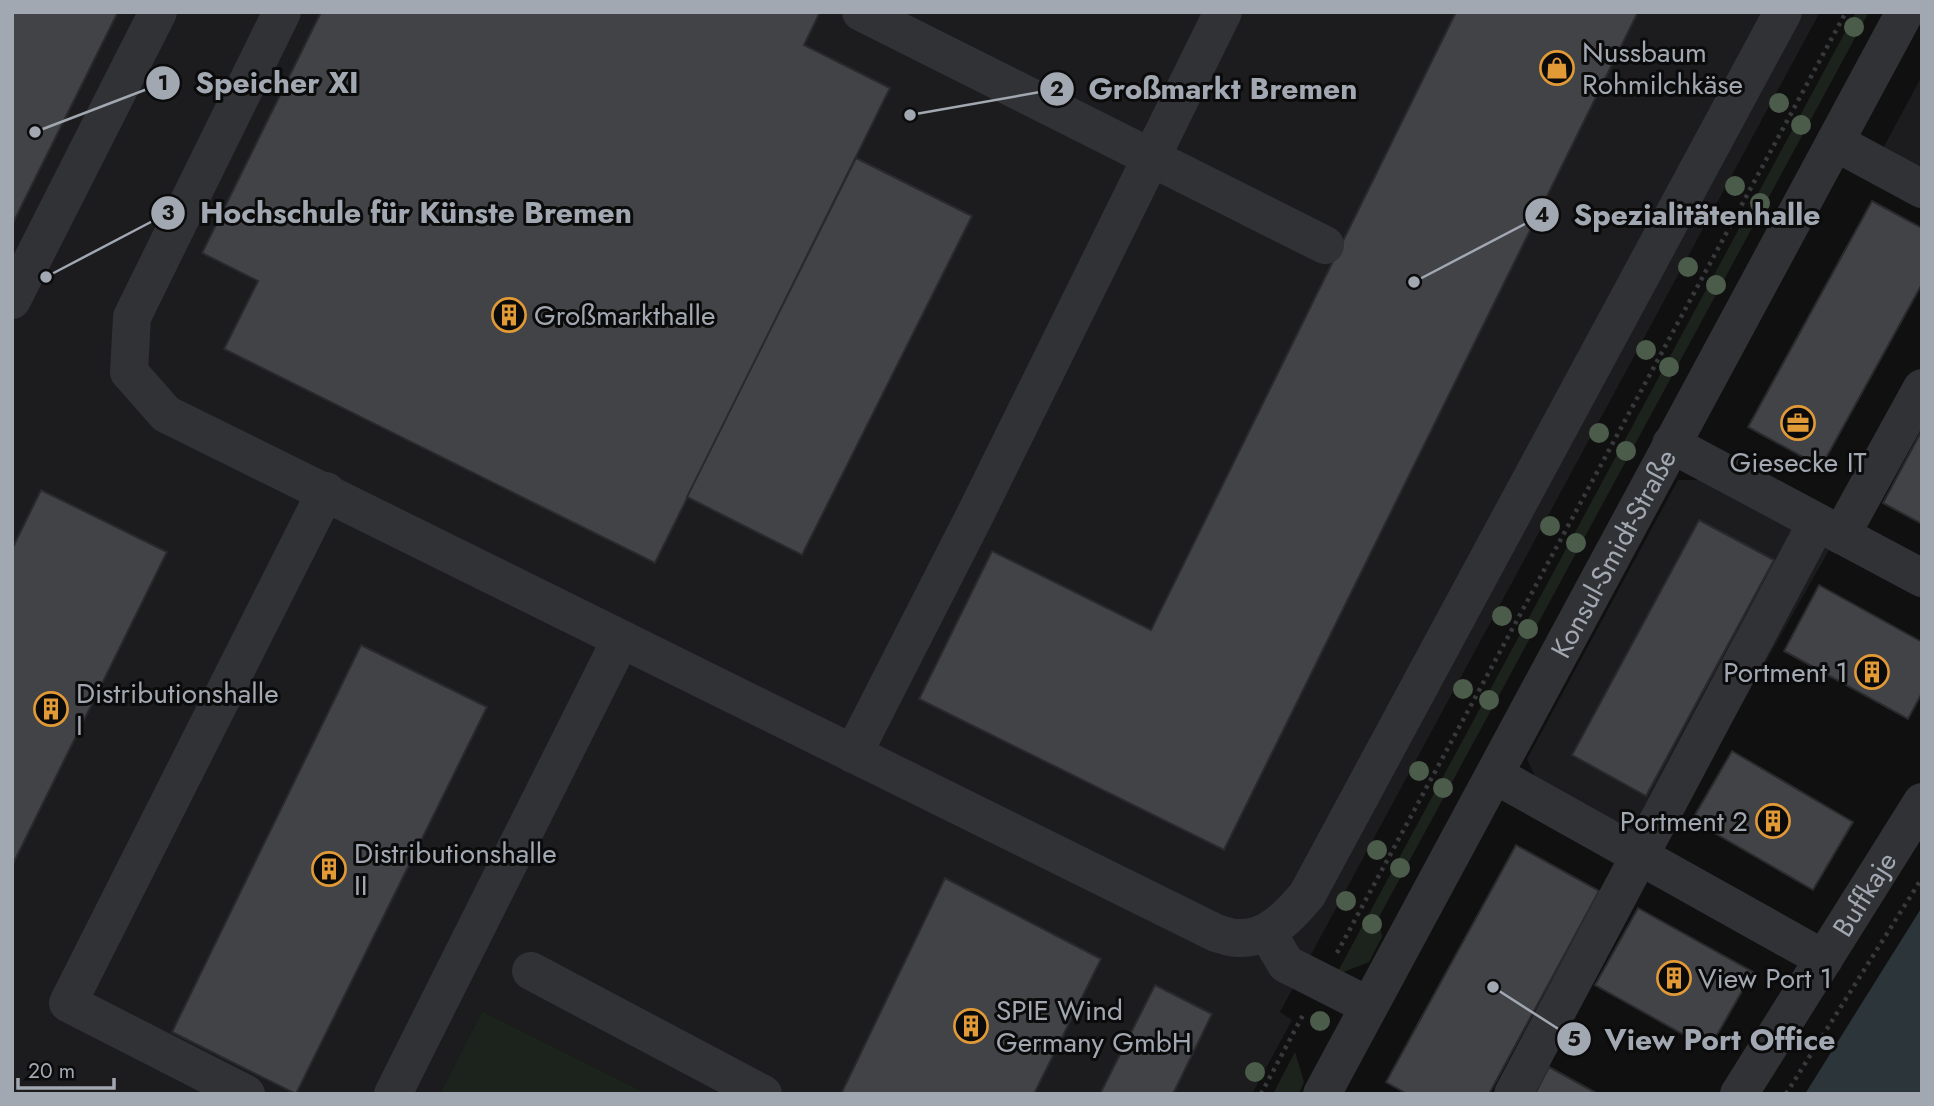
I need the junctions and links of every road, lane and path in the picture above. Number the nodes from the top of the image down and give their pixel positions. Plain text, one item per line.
1 (158, 12) edge
2 (282, 12) edge
3 (861, 12) edge
4 (1223, 12) edge
5 (1783, 12) edge
6 (1846, 12) edge
7 (1905, 12) edge
8 (1835, 142) junction
9 (1152, 158) junction
10 (1922, 189) edge
11 (1325, 245) dead end
12 (12, 300) edge
13 (1922, 388) edge
14 (1671, 444) junction
15 (326, 491) junction
16 (1836, 532) junction
17 (1922, 578) edge
18 (621, 639) junction
19 (853, 754) junction
20 (1495, 775) junction
21 (1922, 802) edge
22 (1648, 861) junction
23 (1922, 877) edge
24 (1267, 932) junction
25 (1824, 960) junction
26 (531, 971) dead end
27 (1321, 982) junction
28 (1369, 1006) junction
29 (246, 1094) edge
30 (393, 1094) edge
31 (763, 1094) edge
32 (1261, 1094) edge
33 (1322, 1094) edge
34 (1513, 1094) edge
35 (1739, 1094) edge
36 (1786, 1094) edge

1 - 12 street
2 - 15 street
3 - 9 street
4 - 9 street
5 - 24 street
6 - 27 path
7 - 8 street, Konsul-Smidt-Straße
8 - 10 street
8 - 14 street, Konsul-Smidt-Straße
9 - 11 street
9 - 19 street
13 - 16 street
14 - 16 street
14 - 20 street, Konsul-Smidt-Straße
15 - 18 street
15 - 29 street
16 - 17 street
16 - 22 street
18 - 19 street
18 - 30 street
19 - 24 street
20 - 22 street
20 - 28 street, Konsul-Smidt-Straße
21 - 25 street, Buffkaje
22 - 25 street
22 - 34 street
23 - 36 path, Buffkaje
24 - 27 street
25 - 35 street, Buffkaje
26 - 31 street
27 - 28 street
27 - 32 path
28 - 33 street, Konsul-Smidt-Straße

